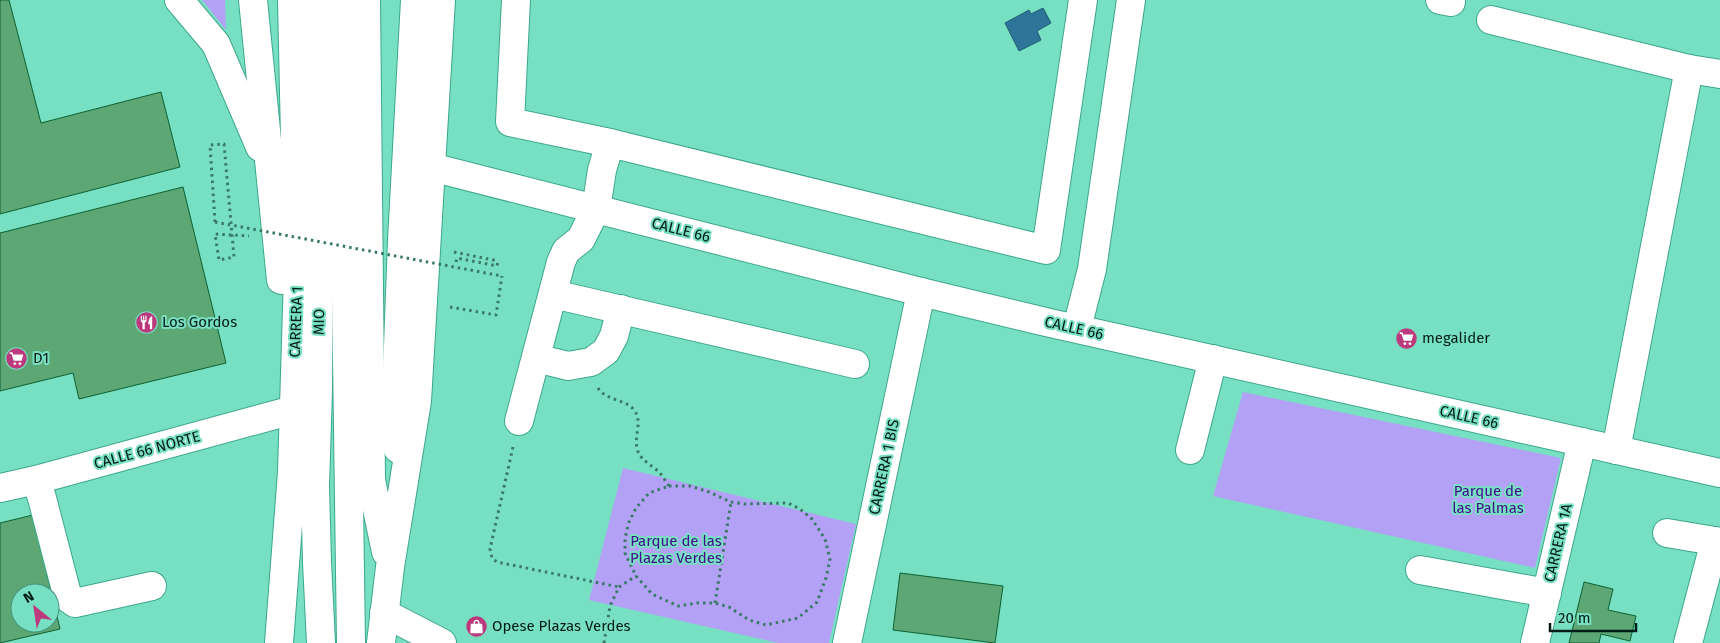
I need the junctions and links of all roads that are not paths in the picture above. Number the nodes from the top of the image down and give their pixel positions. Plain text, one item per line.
1 (179, 0) edge
2 (253, 0) edge
3 (292, 0) edge
4 (318, 0) edge
5 (342, 0) edge
6 (366, 0) edge
7 (415, 0) edge
8 (441, 0) edge
9 (516, 0) edge
10 (1083, 0) edge
11 (1131, 0) edge
12 (1491, 20) dead end
13 (1689, 69) junction
14 (1720, 74) edge
15 (344, 117) junction
16 (610, 143) junction
17 (431, 167) junction
18 (270, 172) junction
19 (596, 209) junction
20 (921, 292) junction
21 (553, 294) junction
22 (621, 309) junction
23 (1077, 328) junction
24 (536, 358) junction
25 (1213, 359) junction
26 (854, 364) dead end
27 (294, 404) junction
28 (519, 421) road end
29 (1582, 442) junction
30 (1190, 450) dead end
31 (1616, 450) junction
32 (1720, 474) edge
33 (36, 480) junction
34 (0, 488) edge
35 (400, 506) junction
36 (1667, 533) dead end
37 (1718, 542) edge
38 (390, 567) junction
39 (1420, 570) dead end
40 (152, 586) dead end
41 (1547, 593) junction
42 (384, 613) junction
43 (279, 643) edge
44 (321, 643) edge
45 (351, 643) edge
46 (381, 643) edge
47 (442, 643) edge
48 (847, 643) edge
49 (1535, 643) edge
50 (1688, 643) edge

1 - 18 main road
2 - 18 main road
3 - 27 main road, CARRERA 1
4 - 15 main road, MIO
5 - 15 main road, MIO
6 - 15 main road
7 - 35 main road
8 - 17 main road
9 - 16 main road
10 - 16 main road
11 - 23 main road
12 - 13 main road
13 - 14 main road
13 - 31 main road
15 - 38 main road
15 - 44 main road, MIO
15 - 45 main road, MIO
16 - 19 main road
17 - 19 main road, CALLE 66
17 - 35 main road
18 - 27 main road
19 - 20 main road, CALLE 66
19 - 21 main road
20 - 23 main road, CALLE 66
20 - 48 main road, CARRERA 1 BIS
21 - 22 main road
21 - 24 main road
22 - 24 main road
22 - 26 main road
23 - 25 main road, CALLE 66
24 - 28 main road
25 - 29 main road, CALLE 66
25 - 30 main road
27 - 33 main road, CALLE 66 NORTE
27 - 43 main road, CARRERA 1
29 - 31 main road, CALLE 66
29 - 41 main road, CARRERA 1A
31 - 32 main road, CALLE 66
33 - 34 main road, CALLE 66 NORTE
33 - 40 main road
35 - 38 main road
36 - 37 main road
37 - 50 main road
38 - 42 main road
39 - 41 main road
41 - 49 main road, CARRERA 1A
42 - 46 main road
42 - 47 main road

